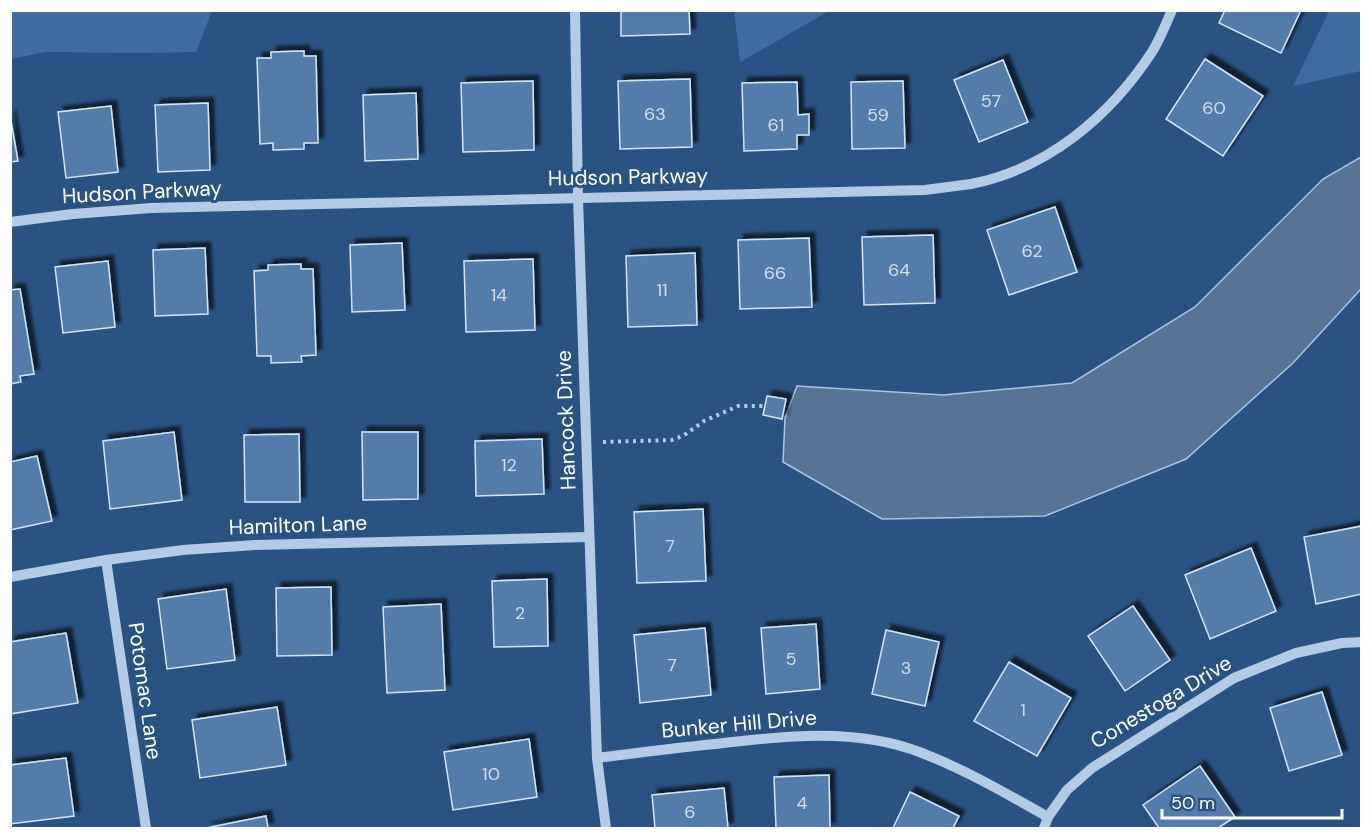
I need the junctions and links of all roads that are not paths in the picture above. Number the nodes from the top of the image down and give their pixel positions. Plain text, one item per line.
1 (575, 10) edge
2 (1172, 10) edge
3 (578, 198) junction
4 (10, 222) edge
5 (589, 537) junction
6 (106, 560) junction
7 (10, 577) edge
8 (1362, 642) edge
9 (597, 758) junction
10 (1048, 817) junction
11 (146, 828) edge
12 (606, 828) edge
13 (1044, 828) edge

1 - 3 street, Hancock Drive
2 - 3 street, Hudson Parkway
3 - 4 street, Hudson Parkway
3 - 5 street, Hancock Drive
5 - 6 street, Hamilton Lane
5 - 9 street, Hancock Drive
6 - 7 street, Hamilton Lane
6 - 11 street, Potomac Lane
8 - 10 street, Conestoga Drive
9 - 10 street, Bunker Hill Drive
9 - 12 street, Hancock Drive
10 - 13 street, Conestoga Drive

